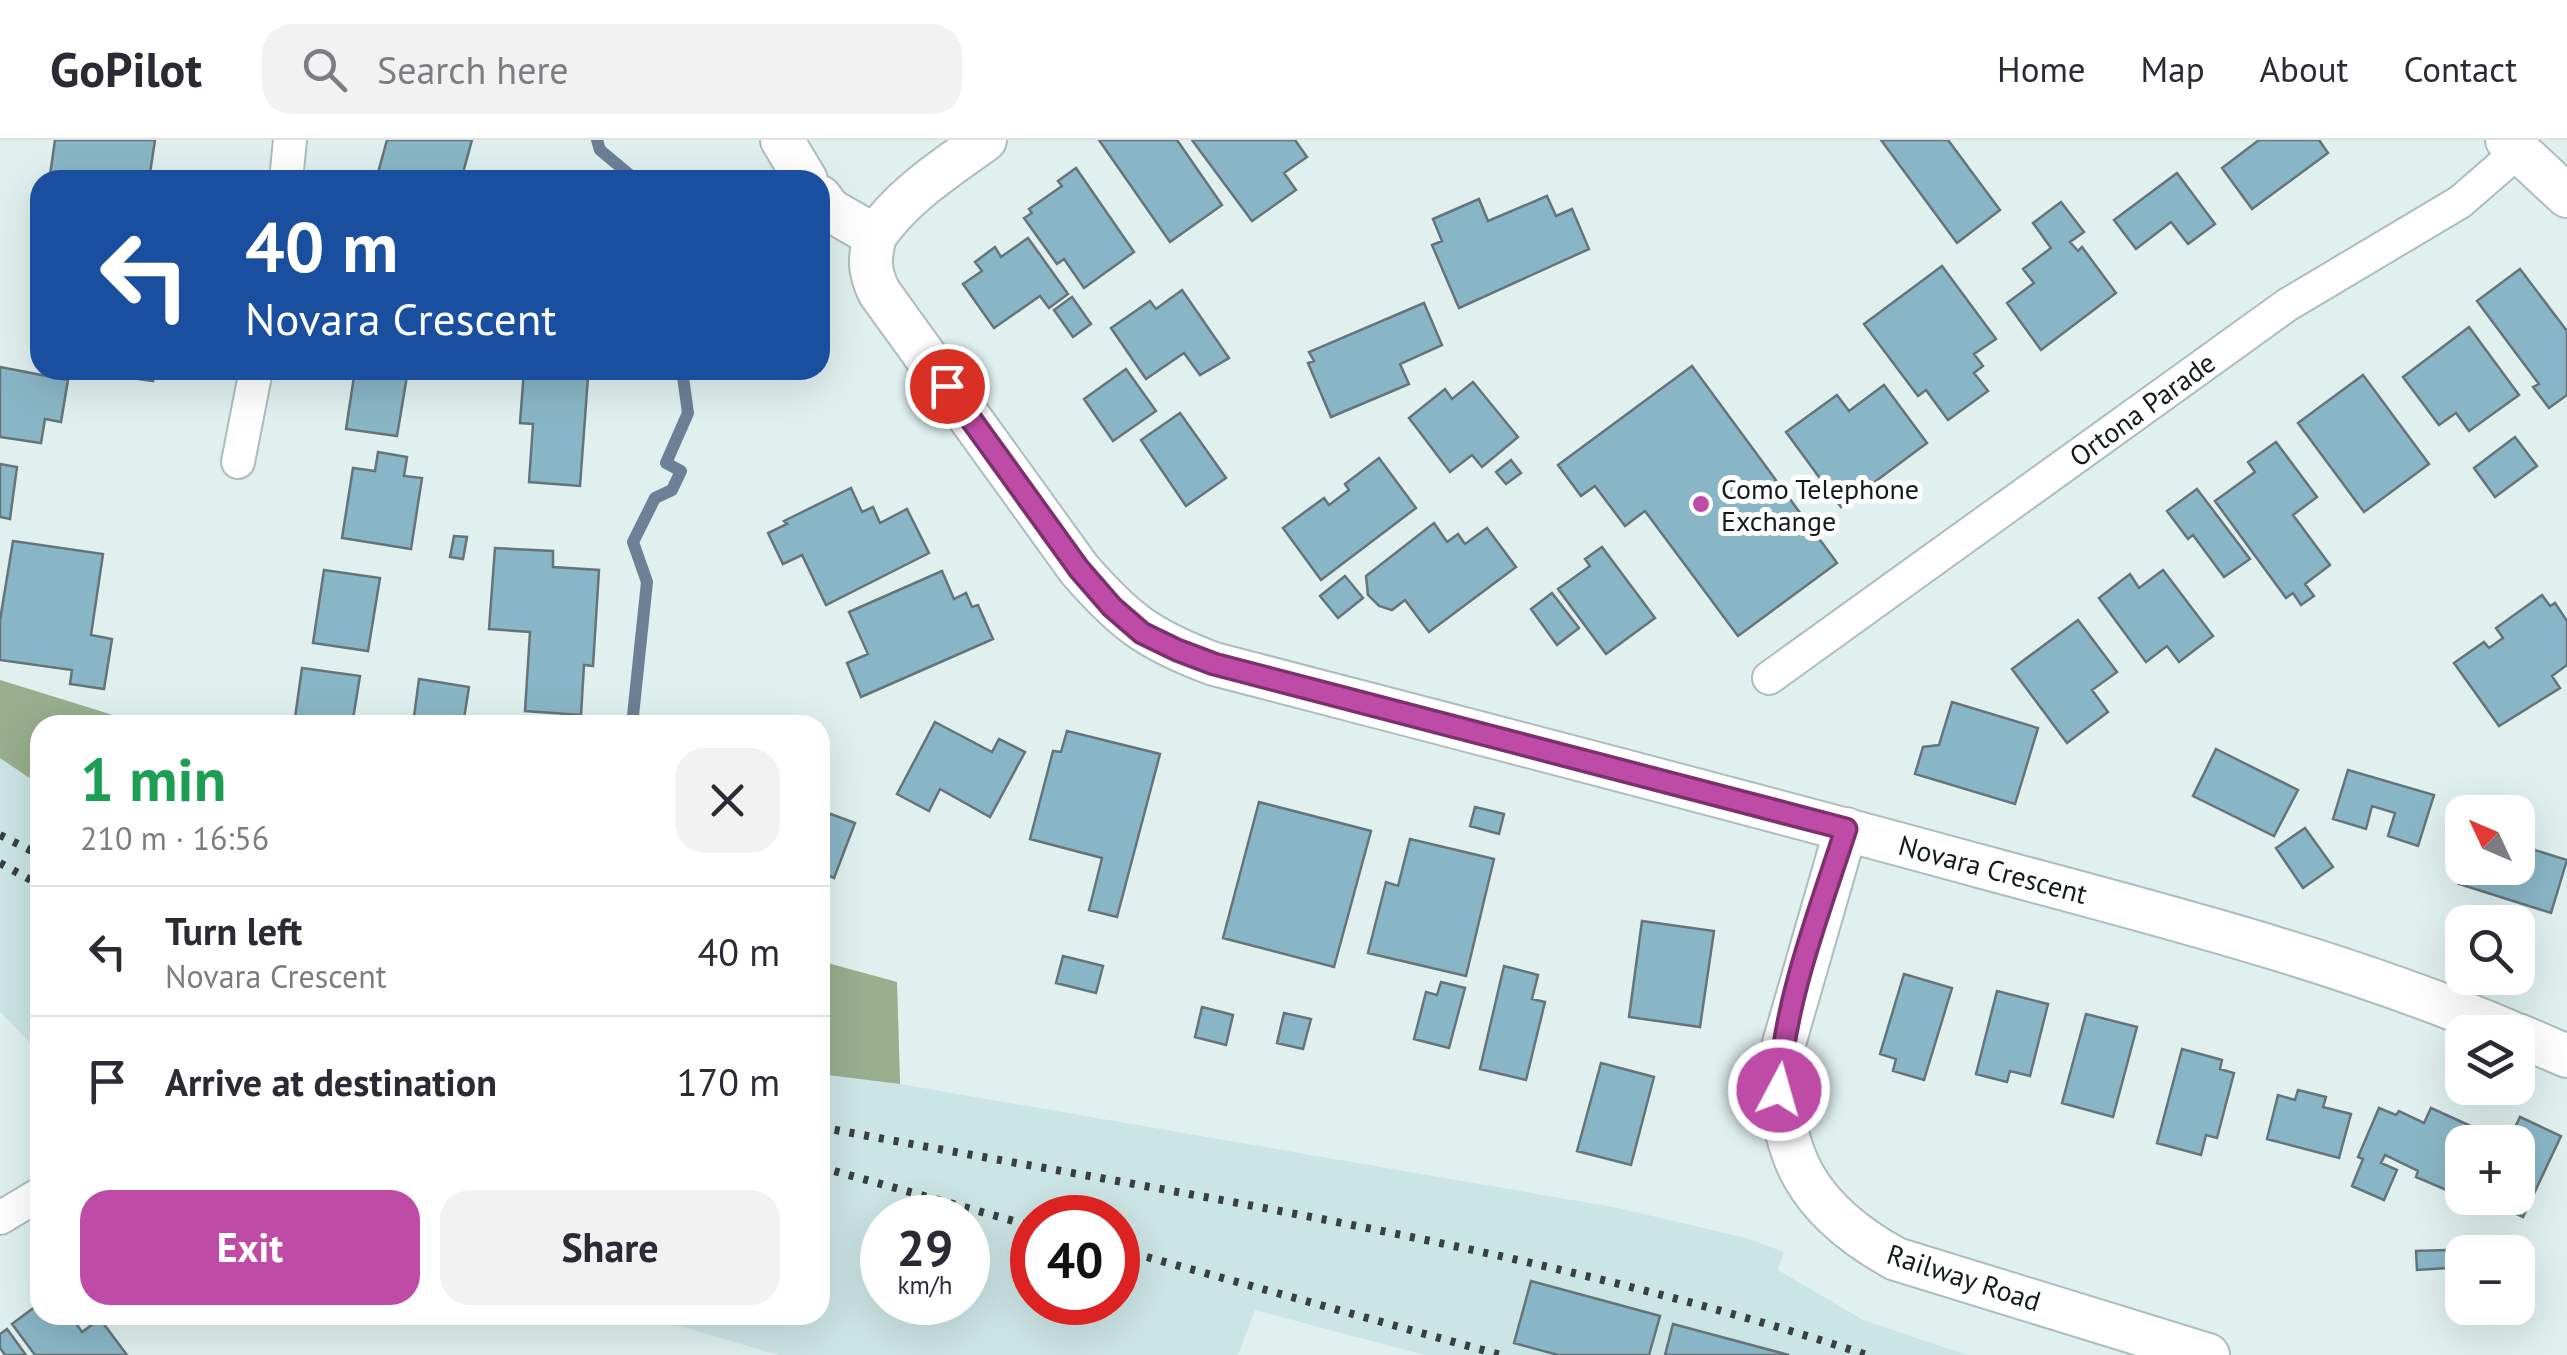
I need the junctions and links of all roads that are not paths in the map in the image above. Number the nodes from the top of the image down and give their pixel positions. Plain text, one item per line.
1 (290, 140) edge
2 (782, 140) edge
3 (985, 140) edge
4 (2514, 145) edge
5 (287, 170) edge
6 (800, 170) edge
7 (2567, 196) edge
8 (830, 210) edge
9 (875, 236) junction
10 (254, 380) edge
11 (238, 462) dead end
12 (1768, 678) dead end
13 (1846, 829) junction
14 (2466, 1015) edge
15 (2535, 1043) edge
16 (2567, 1056) edge
17 (30, 1200) edge
18 (0, 1218) edge
19 (2208, 1355) edge

1 - 5 street
2 - 6 street
3 - 9 street
4 - 7 street
4 - 12 street, Ortona Parade
8 - 9 street
9 - 13 street, Novara Crescent
10 - 11 street
13 - 14 street, Novara Crescent
13 - 19 street, Railway Road
15 - 16 street
17 - 18 street

